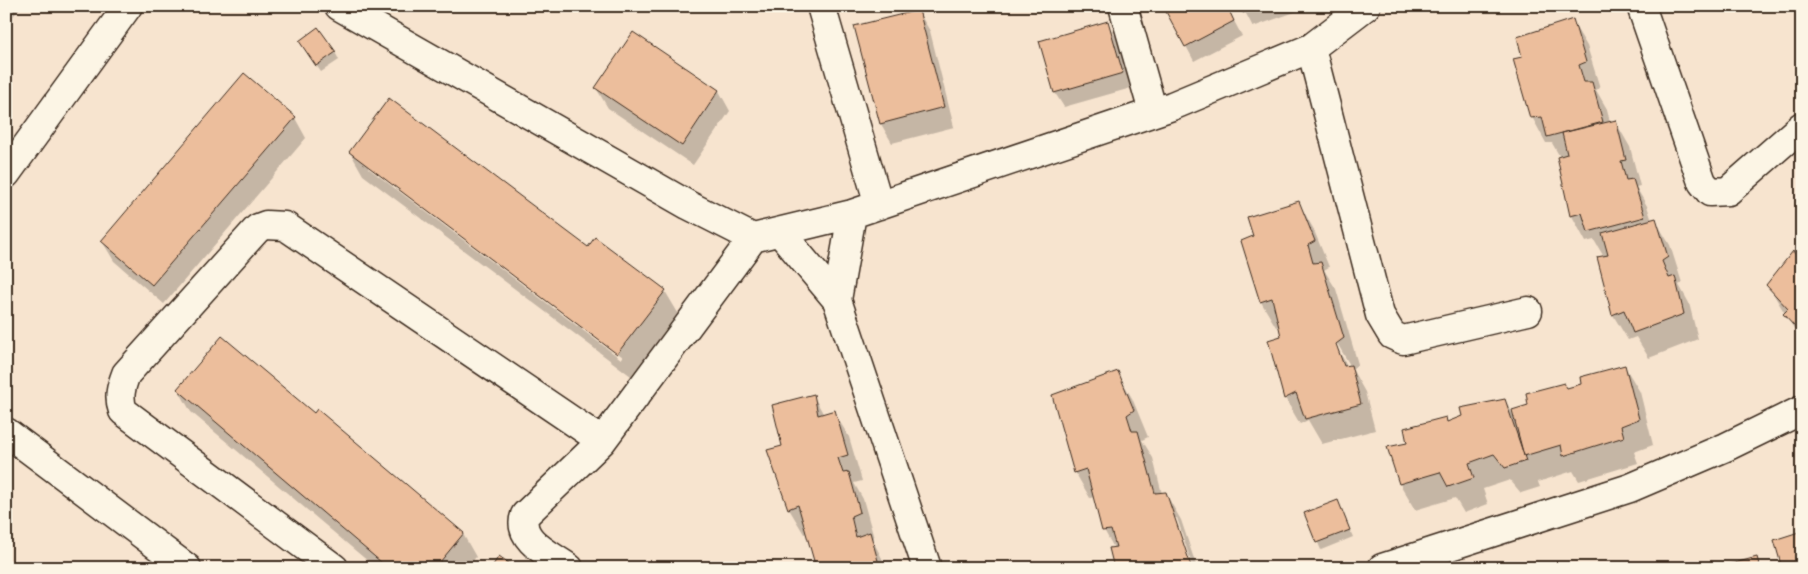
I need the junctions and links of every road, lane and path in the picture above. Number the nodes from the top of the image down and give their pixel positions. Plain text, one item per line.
1 (128, 6) edge
2 (339, 6) edge
3 (821, 6) edge
4 (1123, 6) edge
5 (1366, 6) edge
6 (1641, 6) edge
7 (1312, 48) junction
8 (1153, 112) junction
9 (1802, 126) edge
10 (6, 174) edge
11 (878, 205) junction
12 (852, 214) junction
13 (780, 232) junction
14 (753, 238) junction
15 (837, 300) junction
16 (1528, 311) dead end
17 (1802, 410) edge
18 (6, 432) edge
19 (602, 441) junction
20 (187, 568) edge
21 (334, 568) edge
22 (568, 568) edge
23 (928, 568) edge
24 (1382, 568) edge

1 - 10 street
2 - 14 street
3 - 11 street
4 - 8 street
5 - 7 street
6 - 9 street
7 - 8 street
7 - 16 street
8 - 11 street
11 - 12 street
12 - 13 street
12 - 15 street
13 - 14 street
13 - 15 street
14 - 19 street
15 - 23 street
17 - 24 street
18 - 20 street
19 - 21 street
19 - 22 street

